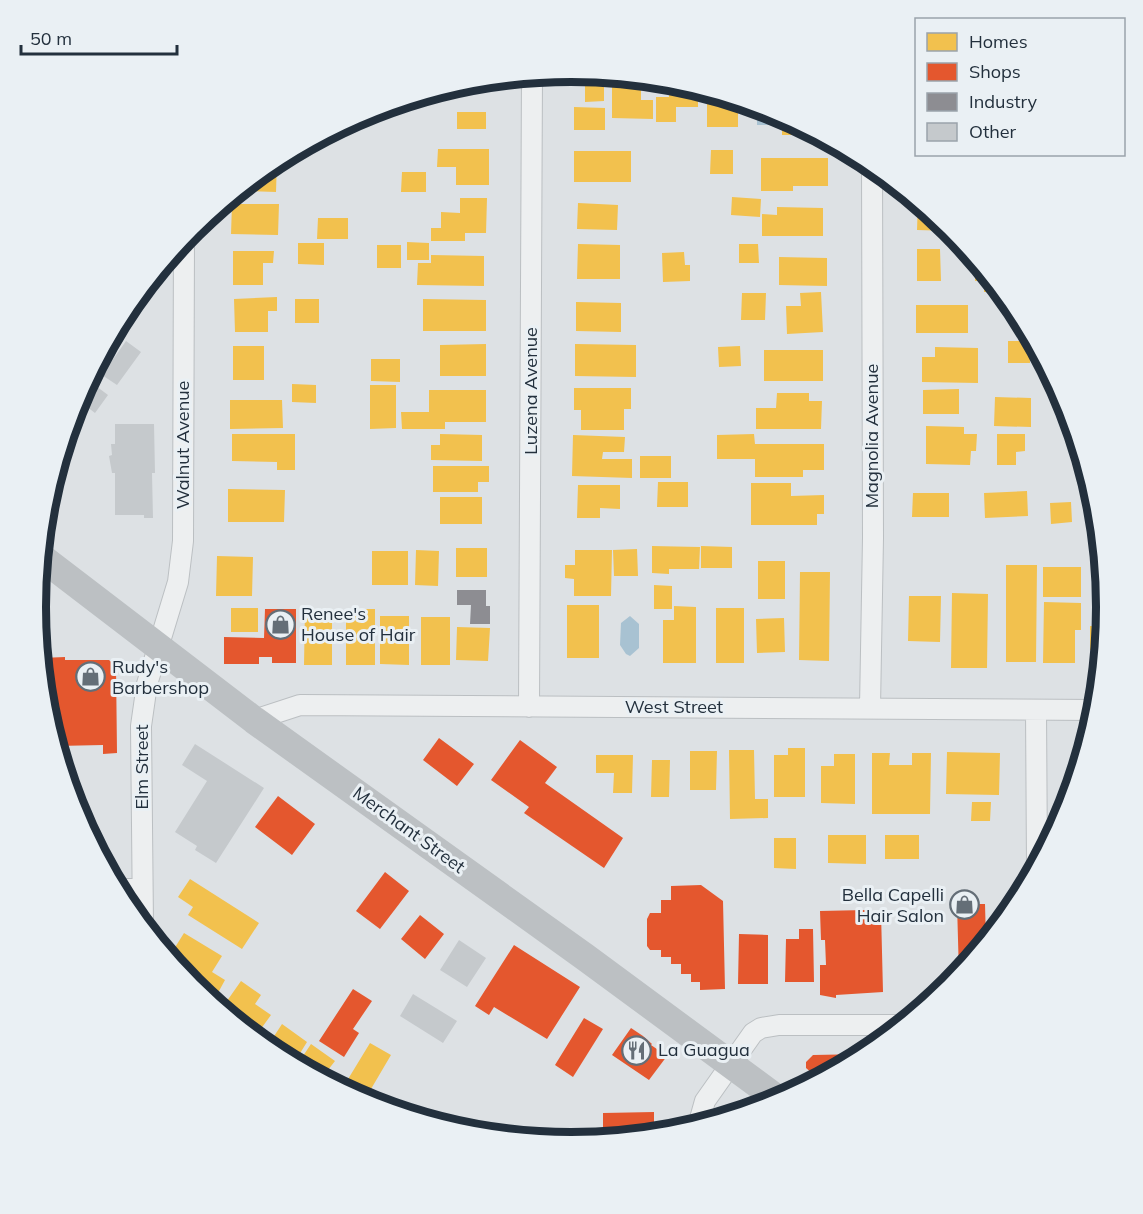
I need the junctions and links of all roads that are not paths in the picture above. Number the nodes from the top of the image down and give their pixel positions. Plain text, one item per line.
1 (532, 83) edge
2 (872, 176) edge
3 (184, 253) edge
4 (49, 563) edge
5 (159, 647) junction
6 (529, 707) junction
7 (870, 708) junction
8 (1036, 710) junction
9 (1086, 710) edge
10 (254, 720) junction
11 (1037, 849) edge
12 (129, 889) edge
13 (142, 889) junction
14 (143, 910) edge
15 (890, 1025) edge
16 (730, 1065) junction
17 (769, 1093) edge
18 (701, 1115) edge

1 - 6 street, Luzena Avenue
2 - 7 street, Magnolia Avenue
3 - 5 street, Walnut Avenue
4 - 5 main road, Merchant Street
5 - 10 main road, Merchant Street
5 - 13 street, Elm Street
6 - 7 street, West Street
6 - 10 street, West Street
7 - 8 street, West Street
8 - 9 street, West Street
8 - 11 street
10 - 16 main road, Merchant Street
12 - 13 street
13 - 14 street, Elm Street
15 - 16 street
16 - 17 main road, Merchant Street
16 - 18 street

